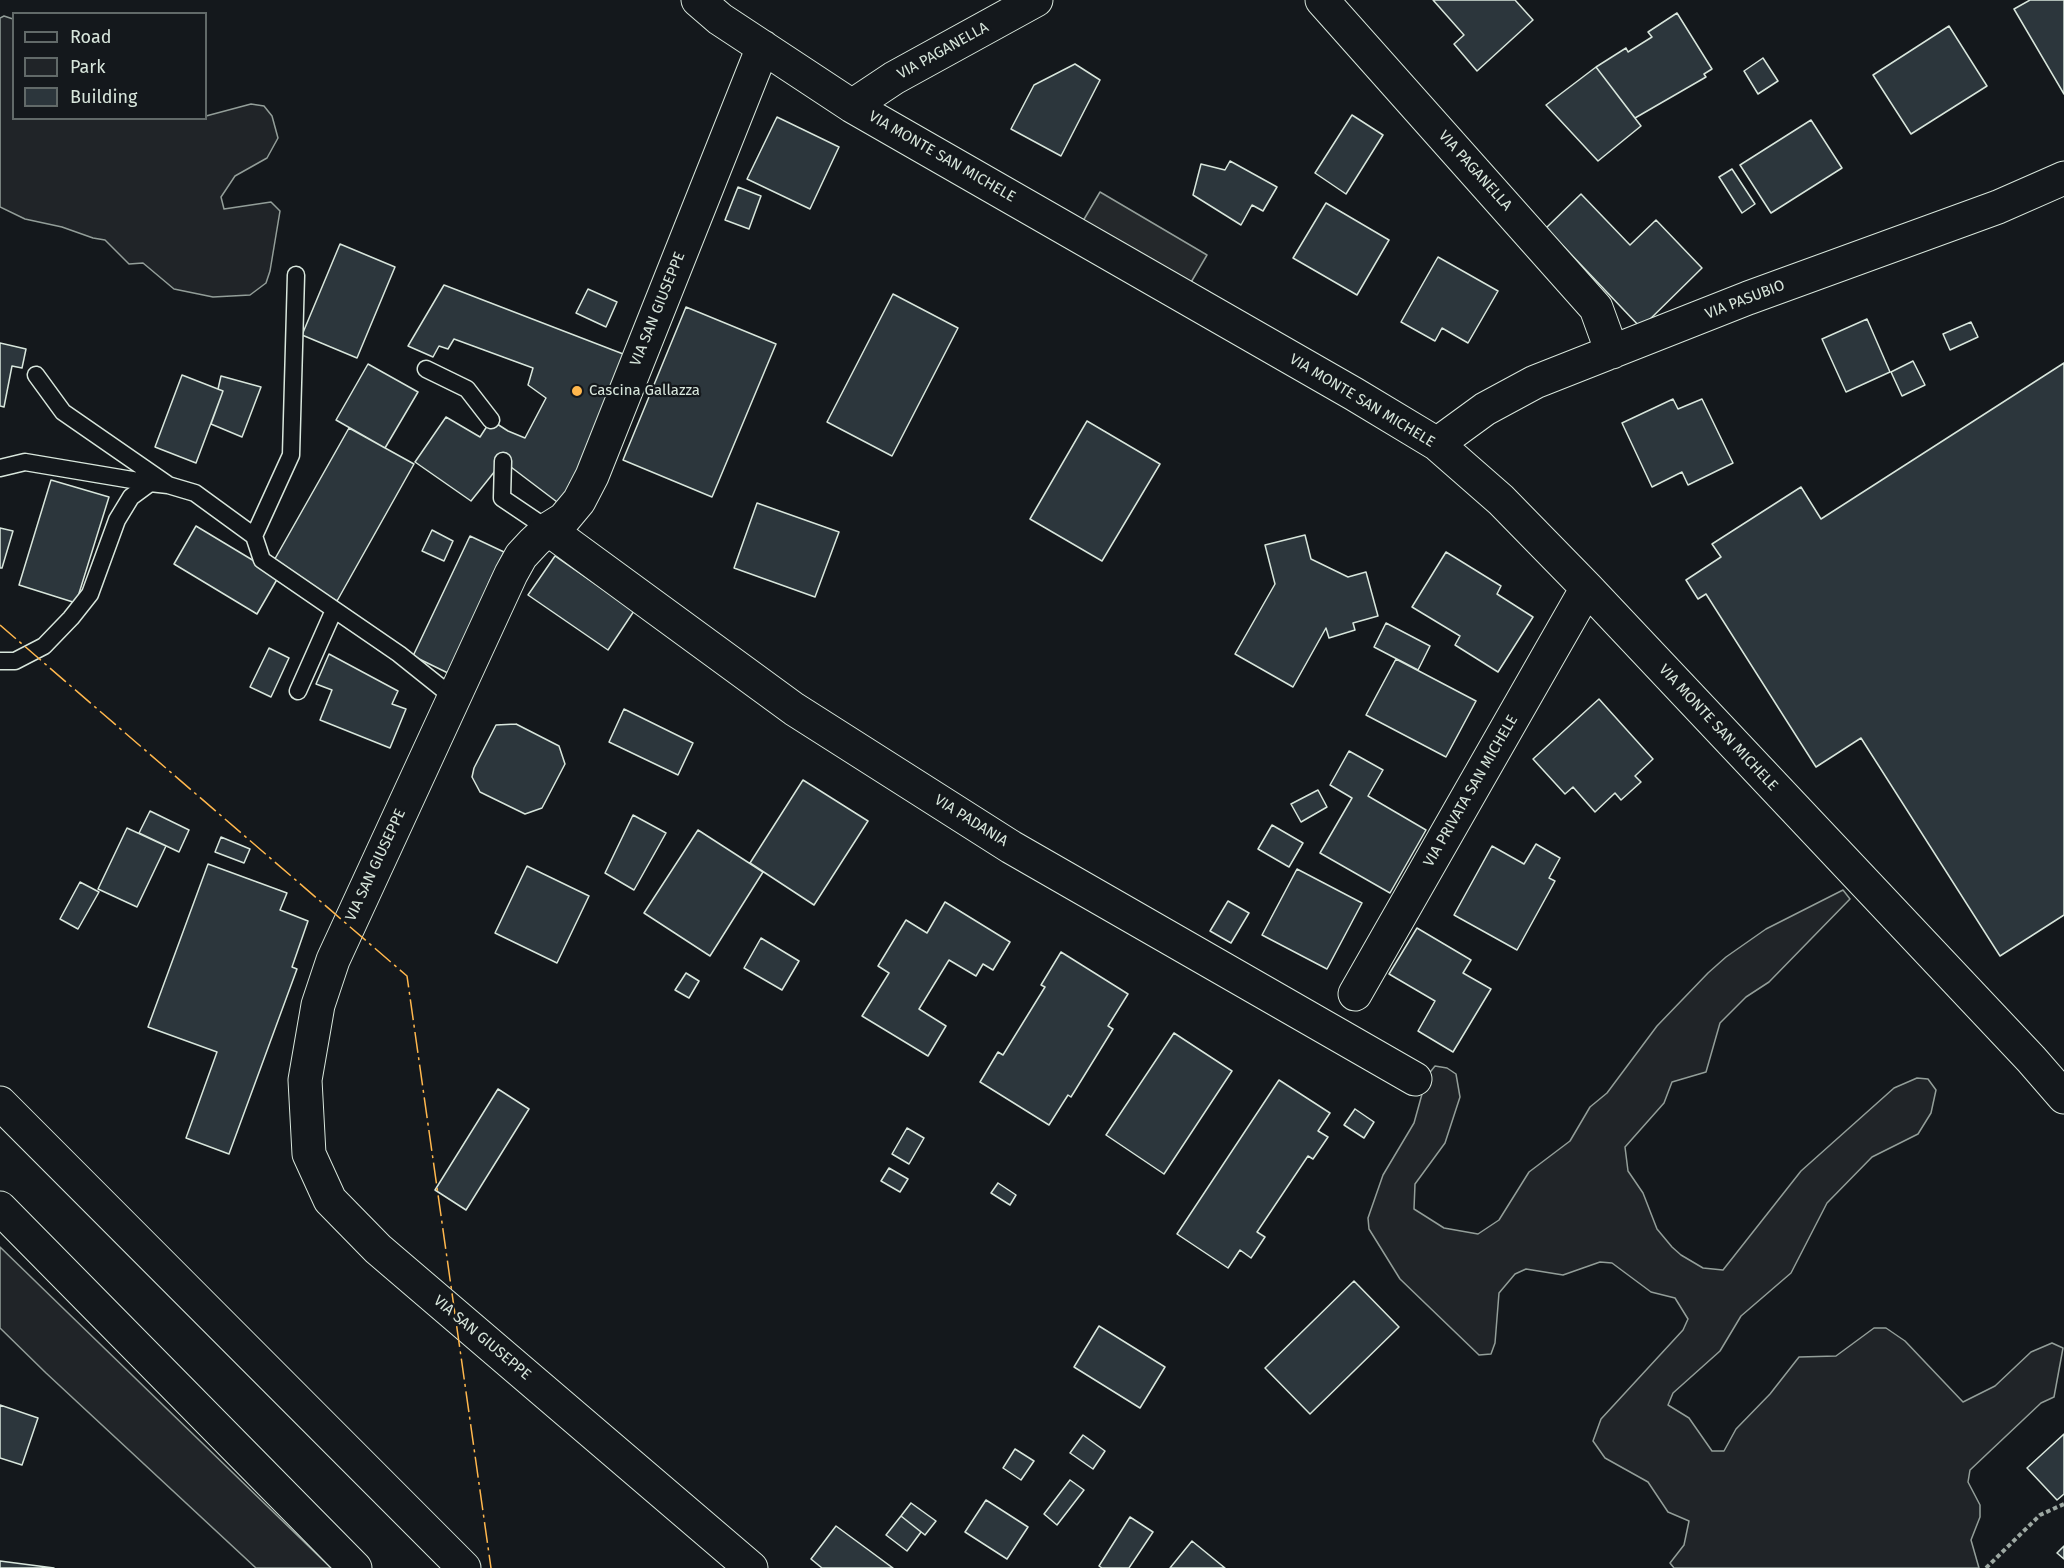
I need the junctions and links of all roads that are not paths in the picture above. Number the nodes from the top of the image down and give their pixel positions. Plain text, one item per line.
1 (698, 0) edge
2 (1035, 0) edge
3 (1322, 0) edge
4 (762, 47) junction
5 (852, 106) junction
6 (2064, 178) edge
7 (296, 275) dead end
8 (1612, 352) junction
9 (426, 369) dead end
10 (36, 375) dead end
11 (491, 420) dead end
12 (1437, 444) junction
13 (503, 461) dead end
14 (0, 468) edge
15 (150, 483) junction
16 (168, 484) junction
17 (548, 529) junction
18 (254, 536) junction
19 (1587, 588) junction
20 (334, 610) junction
21 (0, 661) edge
22 (298, 691) dead end
23 (454, 698) junction
24 (1354, 994) dead end
25 (1416, 1079) dead end
26 (2064, 1097) edge
27 (0, 1103) edge
28 (0, 1208) edge
29 (355, 1568) edge
30 (464, 1568) edge
31 (751, 1568) edge

1 - 4 main road, VIA MONTE SAN MICHELE
2 - 5 main road, VIA PAGANELLA
3 - 8 main road, VIA PAGANELLA
4 - 5 main road, VIA MONTE SAN MICHELE
4 - 17 main road, VIA SAN GIUSEPPE
5 - 12 main road, VIA MONTE SAN MICHELE
6 - 8 main road, VIA PASUBIO
7 - 18 lane
8 - 12 main road, VIA PASUBIO
9 - 11 lane
10 - 16 lane
12 - 19 main road, VIA MONTE SAN MICHELE
13 - 17 lane
14 - 15 lane
15 - 16 lane
15 - 21 lane
16 - 18 lane
17 - 23 main road, VIA SAN GIUSEPPE
17 - 25 main road, VIA PADANIA
18 - 20 lane
19 - 24 main road, VIA PRIVATA SAN MICHELE
19 - 26 main road, VIA MONTE SAN MICHELE
20 - 22 lane
20 - 23 lane
23 - 31 main road, VIA SAN GIUSEPPE
27 - 30 main road
28 - 29 main road

